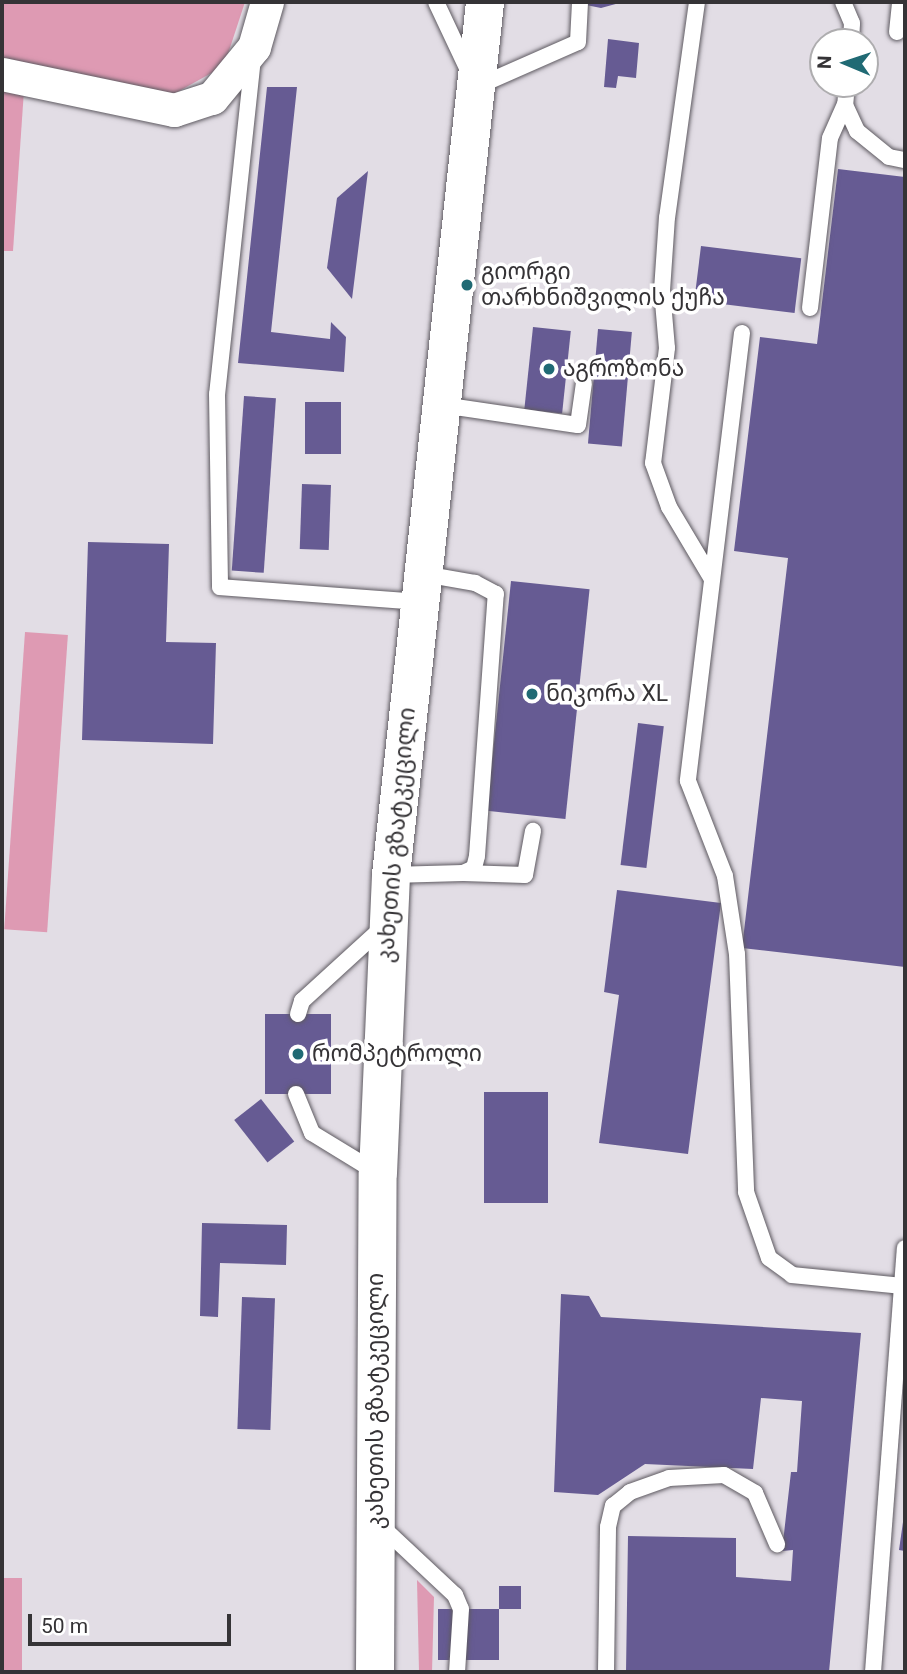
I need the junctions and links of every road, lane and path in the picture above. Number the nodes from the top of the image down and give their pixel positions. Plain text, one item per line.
1 (267, 2) edge
2 (436, 2) edge
3 (485, 2) edge
4 (580, 2) edge
5 (697, 2) edge
6 (843, 2) edge
7 (900, 2) edge
8 (851, 28) edge
9 (897, 32) dead end
10 (254, 47) junction
11 (2, 74) edge
12 (476, 86) junction
13 (846, 98) edge
14 (845, 105) junction
15 (905, 160) edge
16 (810, 308) dead end
17 (742, 333) dead end
18 (583, 383) dead end
19 (439, 405) junction
20 (712, 579) junction
21 (419, 588) junction
22 (533, 831) dead end
23 (463, 873) junction
24 (391, 875) junction
25 (388, 922) junction
26 (298, 1014) dead end
27 (296, 1094) dead end
28 (378, 1173) junction
29 (905, 1248) edge
30 (902, 1286) junction
31 (375, 1520) junction
32 (777, 1544) dead end
33 (375, 1672) edge
34 (457, 1672) edge
35 (607, 1672) edge
36 (873, 1672) edge

1 - 10 street
2 - 12 lane
3 - 12 highway, კახეთის გზატკეცილი
4 - 12 lane
5 - 20 lane
6 - 8 lane
7 - 9 lane
10 - 11 street
10 - 21 lane
12 - 19 highway, კახეთის გზატკეცილი
13 - 14 lane
14 - 15 lane
14 - 16 lane
17 - 20 lane
18 - 19 lane
19 - 21 highway, კახეთის გზატკეცილი
20 - 30 lane
21 - 23 lane
21 - 24 highway, კახეთის გზატკეცილი
22 - 23 lane
23 - 24 lane
24 - 25 highway, კახეთის გზატკეცილი
25 - 26 lane
25 - 28 highway, კახეთის გზატკეცილი
27 - 28 lane
28 - 31 highway, კახეთის გზატკეცილი
29 - 30 lane
30 - 36 lane
31 - 33 highway, კახეთის გზატკეცილი
31 - 34 lane
32 - 35 lane

